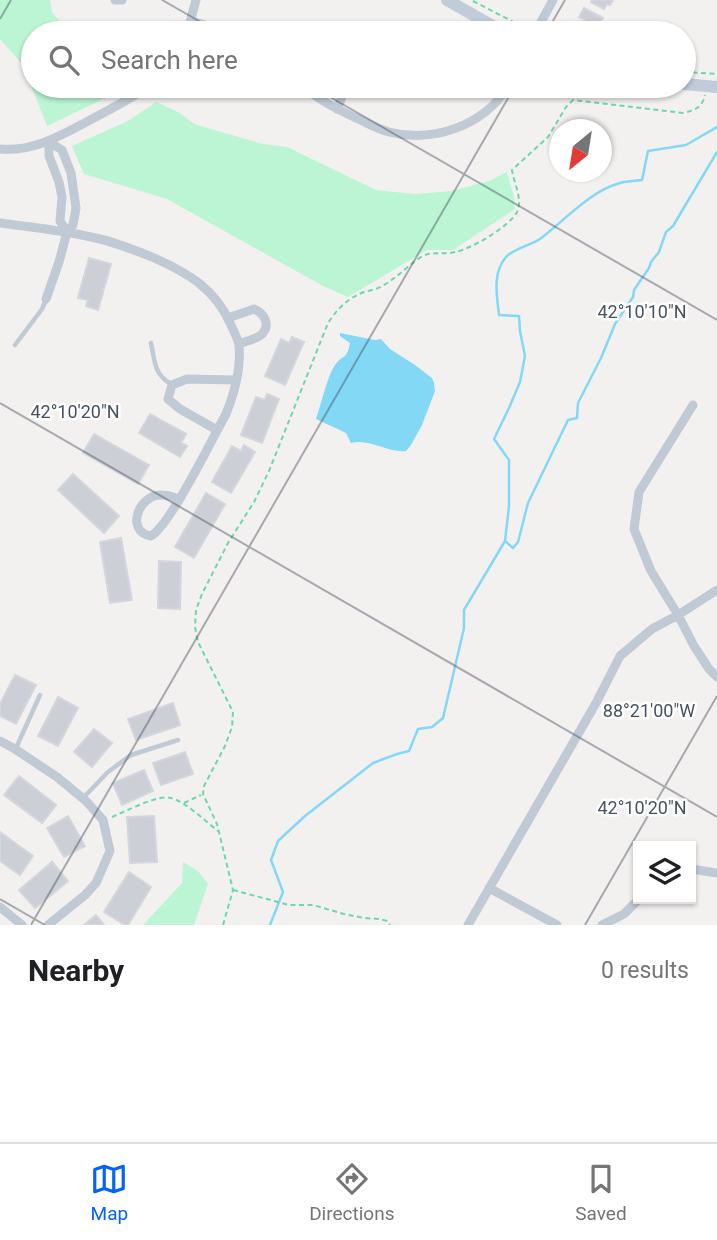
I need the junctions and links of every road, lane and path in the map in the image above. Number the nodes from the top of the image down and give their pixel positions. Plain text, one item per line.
1 (115, 0) edge
2 (122, 0) edge
3 (196, 0) edge
4 (447, 0) edge
5 (470, 0) edge
6 (553, 0) edge
7 (191, 21) edge
8 (484, 21) edge
9 (511, 21) edge
10 (541, 21) edge
11 (696, 73) edge
12 (717, 74) edge
13 (712, 86) edge
14 (132, 98) edge
15 (317, 98) edge
16 (342, 98) edge
17 (499, 98) edge
18 (337, 109) junction
19 (49, 142) junction
20 (0, 149) edge
21 (0, 223) edge
22 (67, 232) junction
23 (46, 299) joint
24 (228, 318) junction
25 (150, 343) dead end
26 (239, 344) junction
27 (15, 345) dead end
28 (236, 380) junction
29 (172, 385) junction
30 (693, 405) dead end
31 (217, 430) junction
32 (179, 499) junction
33 (717, 590) edge
34 (678, 615) junction
35 (717, 677) edge
36 (40, 695) dead end
37 (178, 740) dead end
38 (0, 741) edge
39 (15, 749) junction
40 (203, 794) junction
41 (83, 799) junction
42 (183, 804) junction
43 (103, 820) junction
44 (219, 832) junction
45 (696, 870) edge
46 (717, 873) edge
47 (489, 888) junction
48 (233, 890) junction
49 (634, 904) edge
50 (0, 907) edge
51 (22, 925) edge
52 (48, 925) edge
53 (223, 925) edge
54 (390, 925) edge
55 (468, 925) edge
56 (557, 925) edge
57 (602, 925) edge

1 - 2 street
3 - 7 street
4 - 8 street
5 - 9 path
6 - 10 street
11 - 12 path
13 - 40 path
14 - 19 street
15 - 18 street
16 - 18 street
17 - 18 street
19 - 20 street
19 - 22 street
19 - 22 street
21 - 22 street
22 - 23 street
22 - 24 street
23 - 27 lane
24 - 26 street
24 - 26 street
25 - 29 lane
26 - 28 street
28 - 29 street
28 - 31 street
29 - 31 street
30 - 34 street
31 - 32 street
32 - 32 street
33 - 34 street
34 - 35 street
34 - 47 street
36 - 39 lane
37 - 41 lane
38 - 39 street
39 - 41 street
40 - 42 path
40 - 44 path
41 - 43 street
42 - 43 path
42 - 44 path
43 - 52 street
44 - 48 path
45 - 46 street
47 - 55 street
47 - 56 street
48 - 53 path
48 - 54 path
49 - 57 street
50 - 51 street

